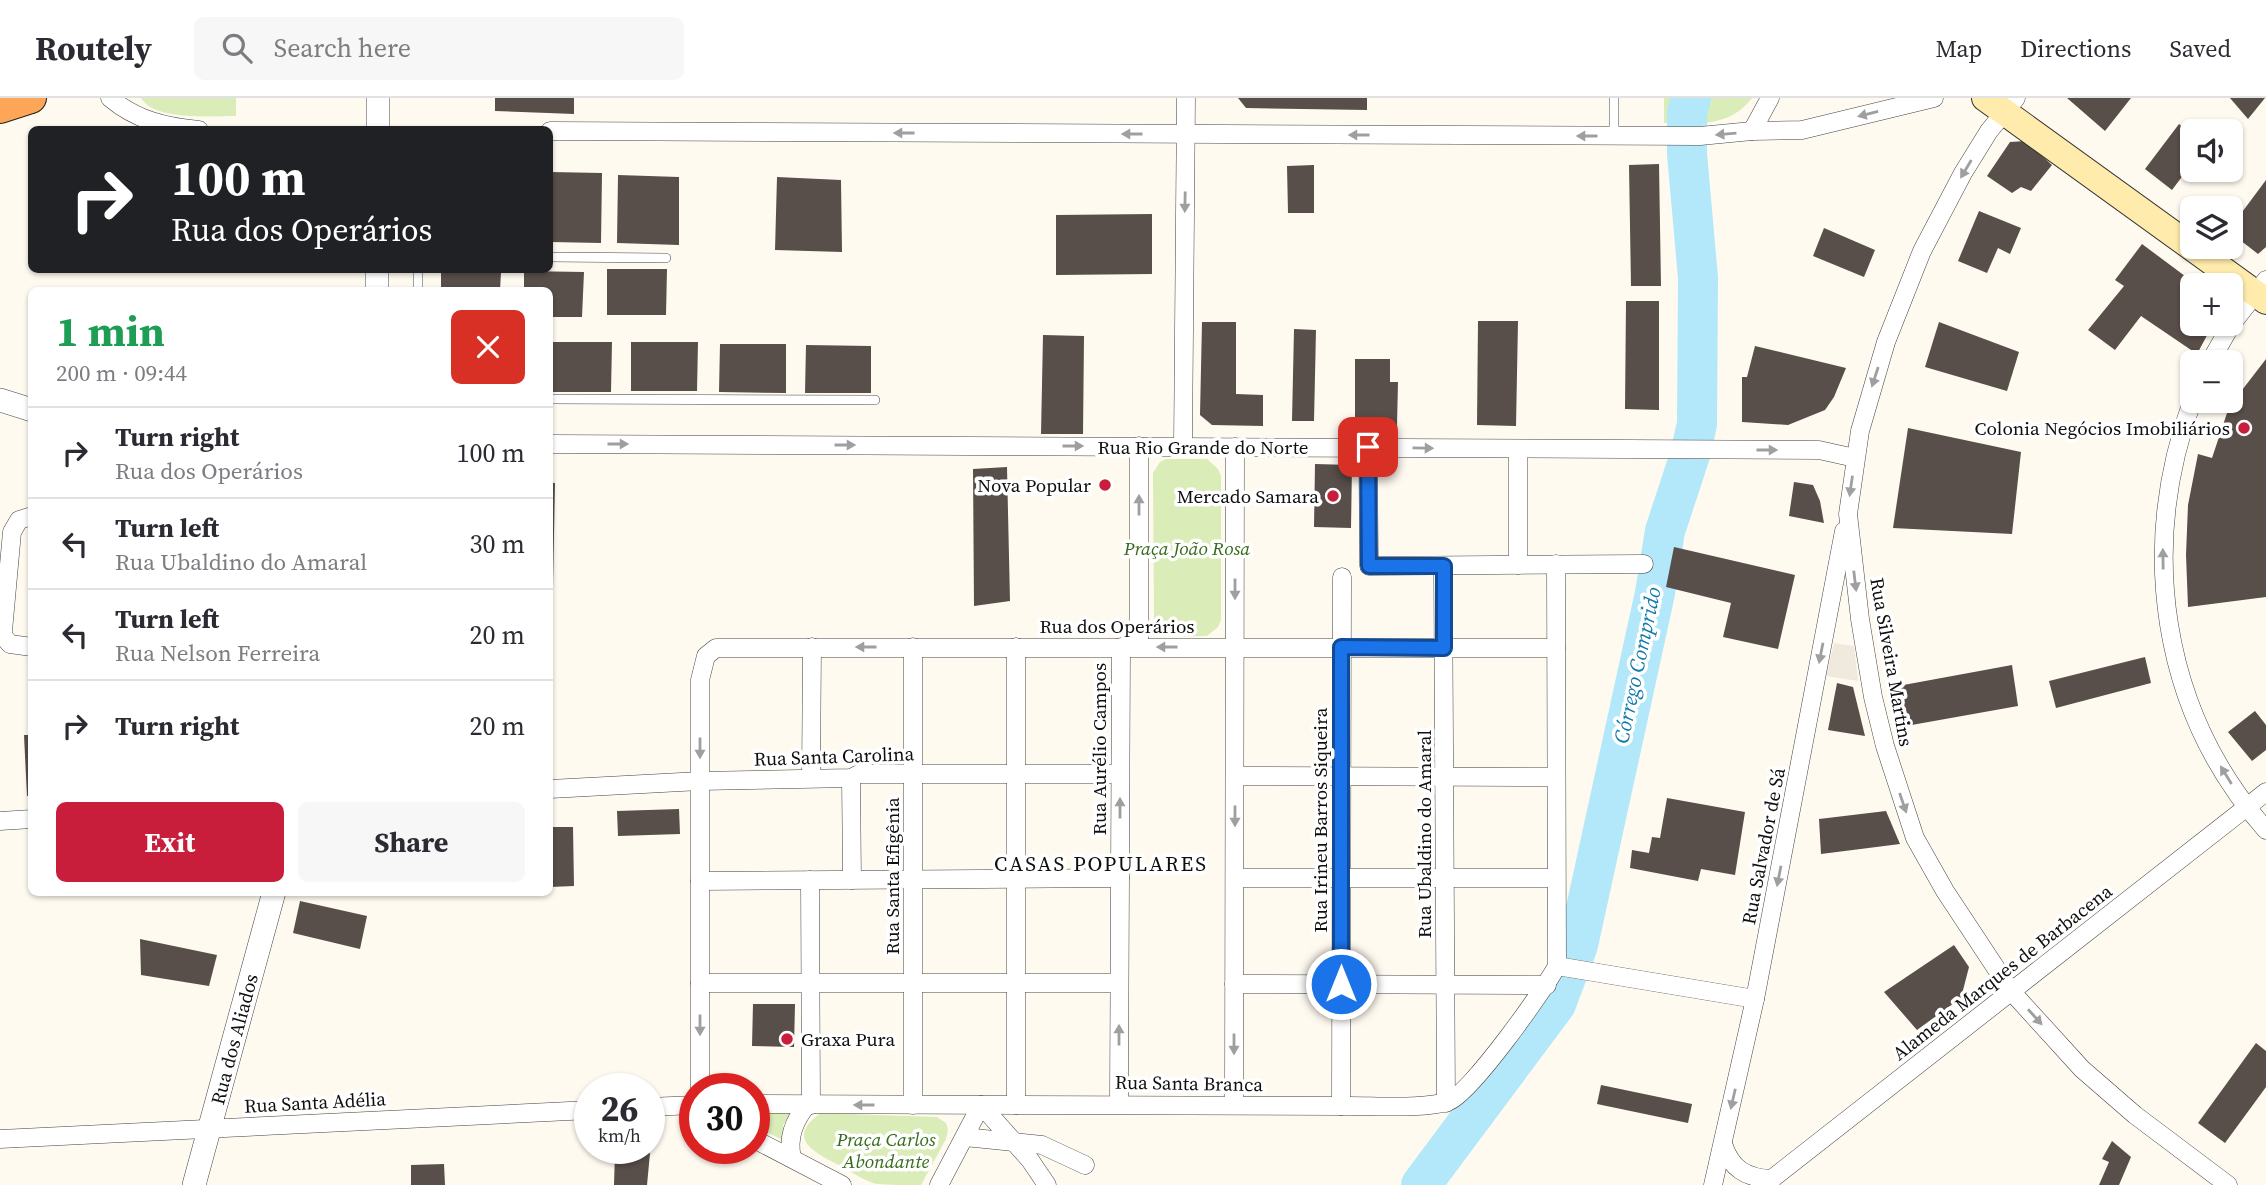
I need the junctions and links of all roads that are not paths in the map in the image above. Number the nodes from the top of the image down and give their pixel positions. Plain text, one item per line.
1 (31, 98) edge
2 (110, 98) edge
3 (378, 98) edge
4 (1185, 98) edge
5 (1614, 98) edge
6 (1770, 98) edge
7 (1934, 98) edge
8 (2002, 103) edge
9 (0, 108) edge
10 (169, 126) edge
11 (378, 126) edge
12 (553, 131) edge
13 (1752, 131) junction
14 (1185, 134) junction
15 (1614, 136) junction
16 (553, 257) edge
17 (666, 258) dead end
18 (2262, 292) edge
19 (2217, 350) edge
20 (553, 399) edge
21 (0, 400) edge
22 (875, 400) dead end
23 (28, 409) edge
24 (2188, 413) edge
25 (553, 444) edge
26 (1139, 446) junction
27 (1183, 446) junction
28 (1235, 447) junction
29 (1368, 447) junction
30 (1518, 449) junction
31 (1855, 458) junction
32 (1847, 514) junction
33 (28, 517) edge
34 (1644, 564) dead end
35 (1518, 565) junction
36 (1556, 565) junction
37 (1444, 566) junction
38 (1342, 577) dead end
39 (28, 647) edge
40 (812, 647) junction
41 (913, 647) junction
42 (1016, 647) junction
43 (1121, 647) junction
44 (1139, 647) junction
45 (1341, 647) junction
46 (1235, 648) junction
47 (1444, 648) junction
48 (1556, 648) junction
49 (913, 774) junction
50 (1016, 774) junction
51 (1120, 774) junction
52 (1235, 776) junction
53 (1341, 776) junction
54 (1444, 776) junction
55 (1556, 777) junction
56 (811, 778) junction
57 (851, 778) junction
58 (700, 781) junction
59 (553, 789) edge
60 (2266, 792) edge
61 (2247, 806) junction
62 (28, 819) edge
63 (0, 821) edge
64 (2266, 830) edge
65 (1016, 878) junction
66 (1120, 878) junction
67 (1235, 878) junction
68 (1341, 878) junction
69 (1445, 878) junction
70 (1556, 878) junction
71 (913, 879) junction
72 (810, 880) junction
73 (852, 880) junction
74 (700, 881) junction
75 (273, 896) edge
76 (1565, 967) junction
77 (700, 983) junction
78 (811, 983) junction
79 (913, 983) junction
80 (1016, 983) junction
81 (1119, 983) junction
82 (1234, 984) junction
83 (1341, 984) junction
84 (1446, 985) junction
85 (1547, 985) junction
86 (2011, 991) junction
87 (1755, 999) junction
88 (700, 1073) edge
89 (1446, 1102) junction
90 (770, 1104) edge
91 (1119, 1104) junction
92 (810, 1105) junction
93 (913, 1105) junction
94 (981, 1105) junction
95 (1016, 1105) junction
96 (1234, 1105) junction
97 (1341, 1106) junction
98 (574, 1111) edge
99 (209, 1128) junction
100 (965, 1137) junction
101 (0, 1139) edge
102 (1014, 1142) junction
103 (1723, 1144) junction
104 (770, 1147) edge
105 (792, 1158) junction
106 (1085, 1165) dead end
107 (1769, 1183) edge
108 (194, 1185) edge
109 (842, 1185) edge
110 (939, 1185) edge
111 (1047, 1185) edge
112 (1713, 1185) edge
113 (2228, 1185) edge

1 - 9 highway
2 - 10 street
3 - 11 street
4 - 14 street
5 - 15 lane
6 - 13 street
7 -> 13 street
8 - 18 main road
8 -> 31 street, Rua Silveira Martins
14 -> 12 street
13 -> 15 street
15 -> 14 street
14 -> 27 street
16 - 17 lane
18 - 19 street
20 - 22 lane
21 - 23 street
61 -> 24 street
25 -> 26 street, Rua Rio Grande do Norte
26 - 27 street, Rua Rio Grande do Norte
44 -> 26 street
27 - 28 street, Rua Rio Grande do Norte
28 - 29 street, Rua Rio Grande do Norte
28 -> 46 street
29 -> 30 street, Rua Rio Grande do Norte
29 - 37 street
30 -> 31 street, Rua Rio Grande do Norte
30 - 35 street
31 -> 32 street, Rua Silveira Martins
32 -> 86 street, Rua Silveira Martins
32 -> 87 street, Rua Salvador de Sá
33 - 39 street
34 - 36 street
35 - 36 street
35 - 37 street
36 - 48 street
37 - 47 street, Rua Ubaldino do Amaral
38 - 45 street, Rua Irineu Barros Siqueira
41 -> 40 street, Rua dos Operários
40 - 56 street
40 -> 58 street, Rua dos Operários
41 - 42 street, Rua dos Operários
41 - 49 street, Rua Santa Efigênia
42 - 43 street, Rua dos Operários
42 - 50 street
43 - 44 street, Rua dos Operários
43 - 51 street, Rua Aurélio Campos
46 -> 44 street, Rua dos Operários
45 - 46 street, Rua dos Operários
45 - 47 street, Rua dos Operários
45 - 53 street, Rua Irineu Barros Siqueira
46 - 52 street
47 - 48 street, Rua dos Operários
47 - 54 street, Rua Ubaldino do Amaral
48 - 55 street
49 - 50 street, Rua Santa Carolina
49 - 57 street, Rua Santa Carolina
49 - 71 street, Rua Santa Efigênia
50 - 51 street, Rua Santa Carolina
50 - 65 street
66 -> 51 street, Rua Aurélio Campos
52 - 53 street
52 -> 67 street
53 - 54 street
53 - 68 street, Rua Irineu Barros Siqueira
54 - 55 street
54 - 69 street, Rua Ubaldino do Amaral
55 - 70 street
56 - 57 street, Rua Santa Carolina
56 - 58 street, Rua Santa Carolina
57 - 73 street
58 - 59 street, Rua Santa Carolina
58 - 74 street
60 - 61 street, Alameda Marques de Barbacena
61 - 64 street
61 - 86 street, Alameda Marques de Barbacena
62 - 63 street
65 - 66 street
65 - 71 street
65 - 80 street
66 - 81 street, Rua Aurélio Campos
67 - 68 street
67 - 82 street
68 - 69 street
68 - 83 street, Rua Irineu Barros Siqueira
69 - 70 street
69 - 84 street, Rua Ubaldino do Amaral
70 - 76 street
71 - 73 street
71 - 79 street, Rua Santa Efigênia
72 - 73 street
72 - 74 street
72 - 78 street
74 - 77 street
75 - 99 street, Rua dos Aliados
76 - 85 street
76 - 87 street
77 - 78 street
77 -> 88 street
78 - 79 street
78 - 92 street
79 - 80 street
79 - 93 street, Rua Santa Efigênia
80 - 81 street
80 - 95 street
91 -> 81 street, Rua Aurélio Campos
82 - 83 street
82 -> 96 street
83 - 84 street
83 - 97 street, Rua Irineu Barros Siqueira
84 - 85 street
84 - 89 street, Rua Ubaldino do Amaral
85 - 89 street
86 - 107 street, Alameda Marques de Barbacena
86 -> 113 street, Rua Silveira Martins
87 -> 103 street, Rua Salvador de Sá
89 - 97 street, Rua Santa Branca
90 - 92 street, Rua Santa Branca
91 - 95 street, Rua Santa Branca
91 - 96 street, Rua Santa Branca
93 -> 92 street, Rua Santa Branca
92 - 105 street
93 - 94 street, Rua Santa Branca
94 - 95 street, Rua Santa Branca
94 - 100 street
94 - 102 street
96 - 97 street, Rua Santa Branca
98 - 99 street, Rua Santa Adélia
99 - 101 street, Rua Santa Adélia
99 - 108 street, Rua dos Aliados
100 - 102 street
100 - 110 street
102 - 106 street
102 - 111 street
103 - 107 street
103 - 112 street, Rua Salvador de Sá
104 - 105 street
105 - 109 street

